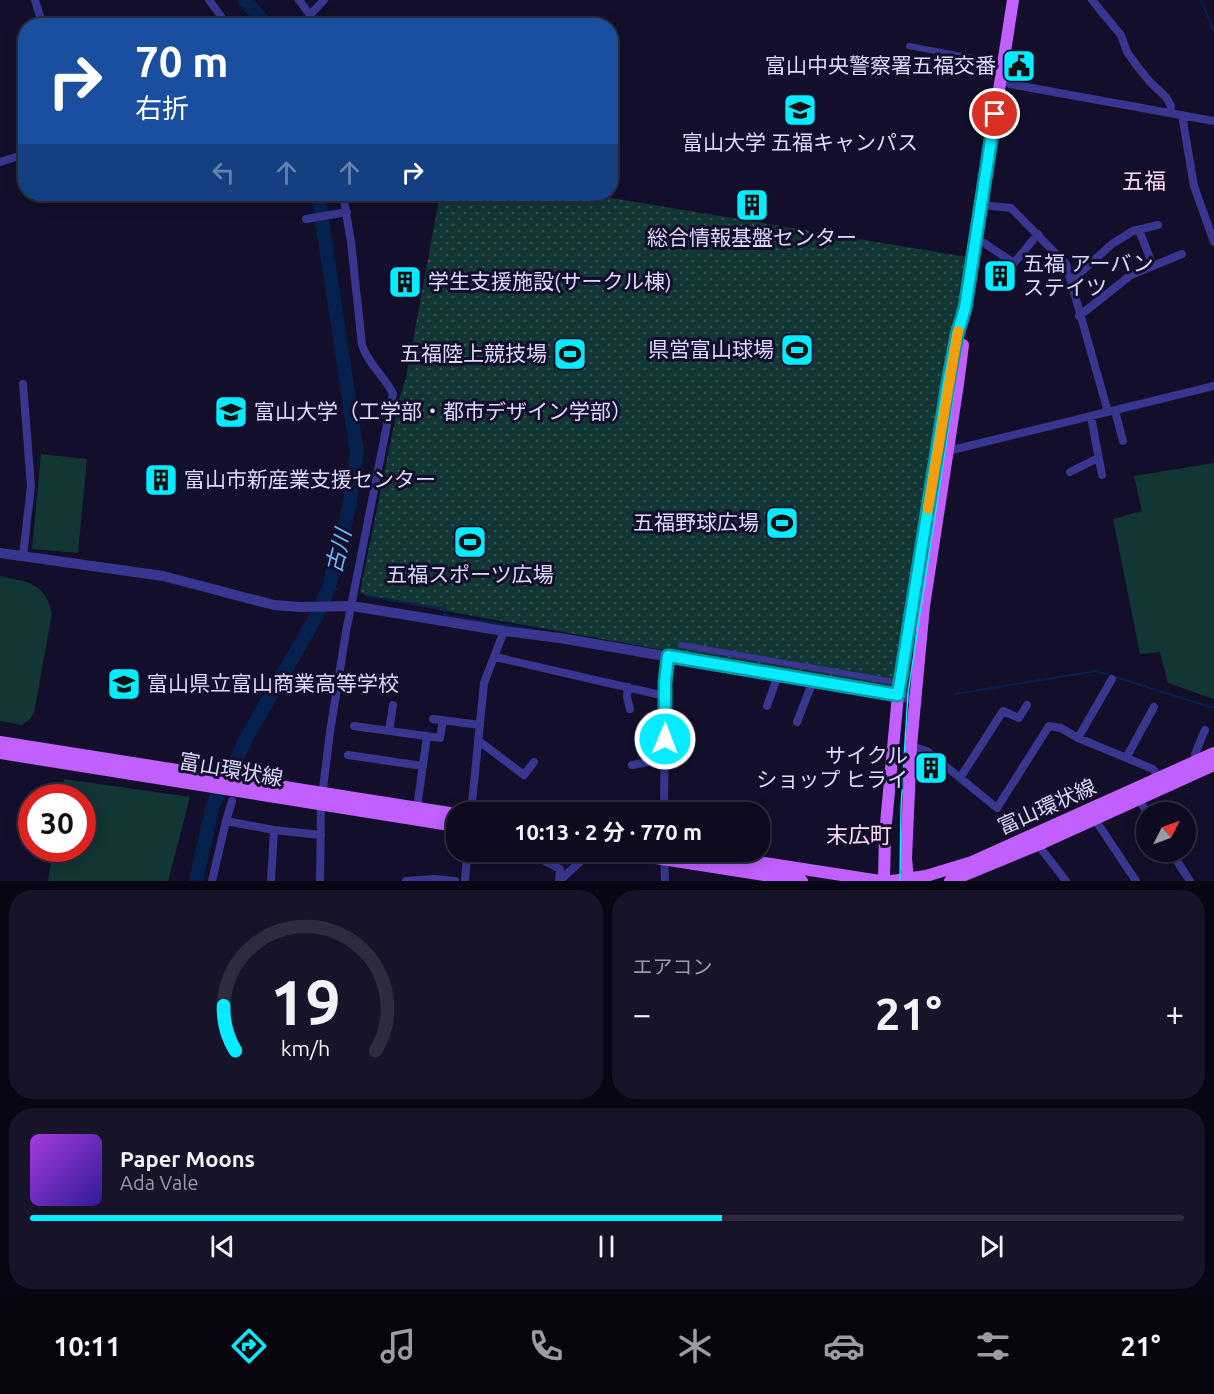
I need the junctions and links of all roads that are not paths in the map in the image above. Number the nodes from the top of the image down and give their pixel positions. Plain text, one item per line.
1 (35, 0) edge
2 (209, 0) edge
3 (299, 0) edge
4 (324, 0) edge
5 (1013, 0) edge
6 (1092, 0) edge
7 (310, 15) junction
8 (41, 18) edge
9 (222, 18) edge
10 (311, 18) edge
11 (909, 46) dead end
12 (994, 59) dead end
13 (1001, 78) junction
14 (1170, 113) junction
15 (1182, 115) junction
16 (1214, 121) edge
17 (18, 156) edge
18 (0, 162) edge
19 (343, 201) edge
20 (982, 205) junction
21 (344, 213) junction
22 (306, 219) dead end
23 (1158, 225) dead end
24 (1139, 230) junction
25 (1038, 234) junction
26 (1214, 242) edge
27 (975, 246) junction
28 (1182, 254) dead end
29 (1153, 266) junction
30 (1072, 280) junction
31 (965, 308) junction
32 (1079, 316) junction
33 (23, 384) dead end
34 (1214, 386) edge
35 (1112, 412) junction
36 (1091, 417) junction
37 (1123, 441) dead end
38 (948, 452) junction
39 (1098, 458) junction
40 (1070, 472) dead end
41 (1101, 475) dead end
42 (0, 553) edge
43 (23, 556) junction
44 (348, 606) junction
45 (504, 631) junction
46 (681, 645) dead end
47 (668, 656) junction
48 (495, 657) junction
49 (778, 675) junction
50 (1112, 679) dead end
51 (813, 681) junction
52 (894, 682) dead end
53 (628, 687) junction
54 (898, 695) junction
55 (665, 696) junction
56 (915, 699) junction
57 (393, 705) dead end
58 (1027, 705) dead end
59 (767, 706) dead end
60 (1154, 706) dead end
61 (630, 709) dead end
62 (433, 719) dead end
63 (443, 720) junction
64 (797, 722) dead end
65 (480, 725) junction
66 (354, 726) dead end
67 (1205, 729) dead end
68 (389, 731) junction
69 (427, 736) junction
70 (1078, 738) junction
71 (479, 741) junction
72 (0, 742) edge
73 (912, 746) junction
74 (0, 753) edge
75 (1214, 753) edge
76 (348, 755) dead end
77 (1126, 758) junction
78 (664, 759) junction
79 (1197, 761) junction
80 (534, 762) dead end
81 (632, 765) dead end
82 (1214, 765) edge
83 (423, 766) junction
84 (960, 778) junction
85 (207, 780) junction
86 (1162, 783) junction
87 (235, 791) junction
88 (1137, 794) junction
89 (322, 800) junction
90 (472, 802) edge
91 (664, 802) edge
92 (1141, 802) edge
93 (417, 808) junction
94 (446, 812) edge
95 (1091, 814) junction
96 (226, 821) junction
97 (446, 824) edge
98 (274, 830) junction
99 (321, 836) junction
100 (1038, 839) junction
101 (466, 862) edge
102 (546, 862) dead end
103 (580, 862) edge
104 (664, 862) edge
105 (697, 862) edge
106 (754, 862) edge
107 (1178, 862) edge
108 (435, 880) edge
109 (908, 880) edge
110 (212, 881) edge
111 (271, 881) edge
112 (320, 881) edge
113 (406, 881) edge
114 (454, 881) edge
115 (465, 881) edge
116 (559, 881) edge
117 (665, 881) edge
118 (802, 881) edge
119 (882, 881) edge
120 (892, 881) edge
121 (950, 881) edge
122 (1066, 881) edge
123 (1136, 881) edge
124 (1190, 881) edge

1 - 8 street
2 - 9 street
3 - 7 street
4 - 7 street
5 - 13 main road
6 - 14 street
7 - 10 street
11 - 12 street
13 - 14 street
13 - 20 main road
14 - 15 street
15 - 16 street
15 - 26 street
17 - 18 street
19 - 21 street
20 - 25 street
20 - 27 main road
21 - 22 street
21 - 44 street
23 - 24 street
24 - 29 street
24 - 30 street
25 - 27 street
25 - 30 street
27 - 31 main road
28 - 29 street
29 - 32 street
30 - 32 street
31 - 38 main road
31 - 54 main road
32 - 35 street
33 - 43 street
34 - 35 street
35 - 36 street
35 - 37 street
36 - 38 street
36 - 39 street
38 - 56 main road
39 - 40 street
39 - 41 street
42 - 43 street
43 - 44 street
44 - 45 street
44 - 89 street
45 - 47 street
45 - 48 street
46 - 52 street
47 - 49 street
47 - 55 street
48 - 53 street
48 - 65 street
49 - 51 street
49 - 59 street
50 - 70 street
51 - 54 street
51 - 64 street
53 - 55 street
53 - 61 street
54 - 56 street
54 - 119 main road
55 - 78 street
56 - 73 main road
57 - 68 street
58 - 84 street
60 - 77 street
62 - 63 street
63 - 65 street
63 - 69 street
65 - 71 street
66 - 68 street
67 - 79 street
68 - 69 street
69 - 83 street
70 - 77 street
70 - 84 street
71 - 80 street
71 - 90 street
72 - 85 main road, 富山環状線
73 - 84 street
73 - 109 main road
74 - 85 main road, 富山環状線
75 - 79 main road, 富山環状線
76 - 83 street
77 - 86 street
78 - 81 street
78 - 91 street
79 - 86 main road, 富山環状線
82 - 86 main road, 富山環状線
83 - 93 street
85 - 87 main road, 富山環状線
86 - 88 main road, 富山環状線
87 - 89 main road, 富山環状線
87 - 96 street
88 - 92 street
88 - 95 main road, 富山環状線
89 - 93 main road, 富山環状線
89 - 97 main road, 富山環状線
89 - 99 street
93 - 94 main road, 富山環状線
95 - 100 main road, 富山環状線
95 - 123 street
96 - 98 street
96 - 110 street
98 - 99 street
98 - 111 street
99 - 112 street
100 - 109 main road, 富山環状線
100 - 121 main road, 富山環状線
100 - 122 street
101 - 115 street
102 - 116 street
103 - 116 street
104 - 117 street
105 - 118 main road
106 - 119 main road
107 - 124 street
108 - 113 street
108 - 114 street
109 - 120 main road, 富山環状線

